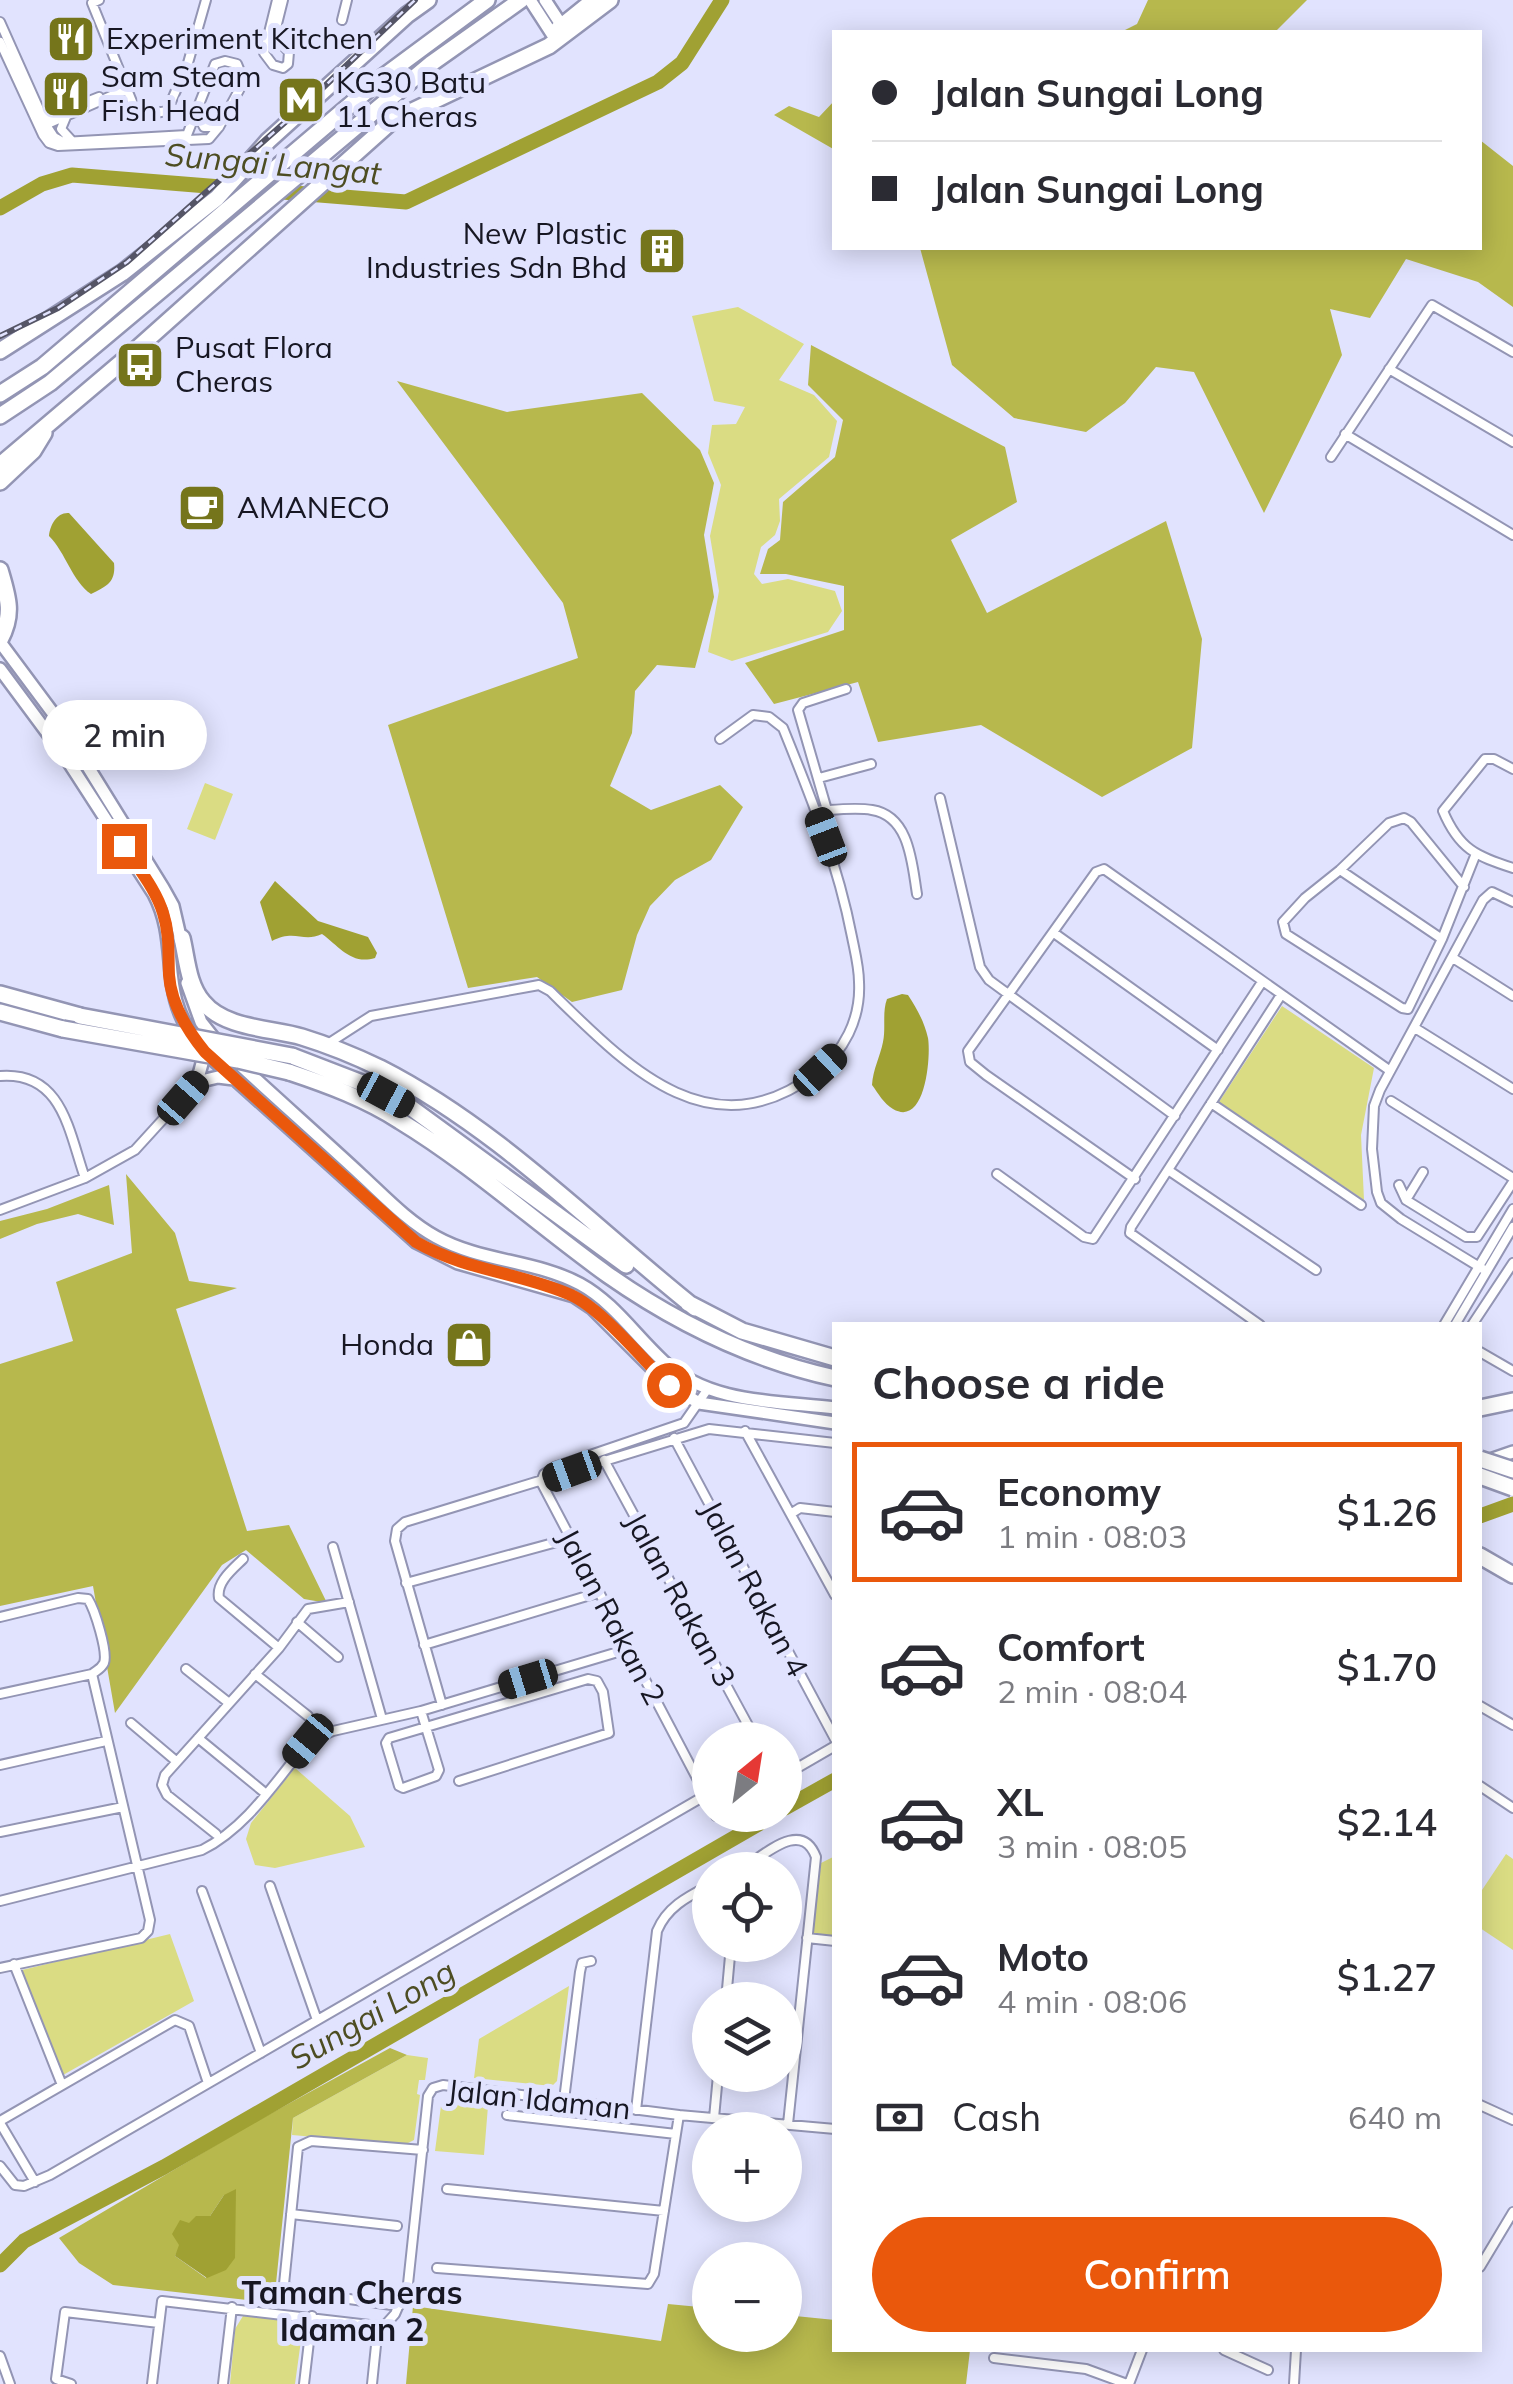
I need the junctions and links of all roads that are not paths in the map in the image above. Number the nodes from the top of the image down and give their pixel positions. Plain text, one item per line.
1 (99, 0) edge
2 (206, 0) edge
3 (280, 0) edge
4 (347, 0) edge
5 (420, 0) edge
6 (428, 0) edge
7 (487, 0) edge
8 (530, 0) edge
9 (545, 0) edge
10 (594, 0) edge
11 (610, 0) edge
12 (515, 4) edge
13 (407, 15) junction
14 (342, 20) dead end
15 (0, 22) edge
16 (557, 30) junction
17 (0, 42) edge
18 (513, 62) junction
19 (383, 76) junction
20 (125, 90) junction
21 (197, 114) junction
22 (66, 116) junction
23 (392, 121) junction
24 (42, 122) junction
25 (219, 128) junction
26 (72, 141) junction
27 (275, 145) junction
28 (336, 145) junction
29 (220, 204) junction
30 (0, 351) edge
31 (1513, 352) edge
32 (1390, 368) junction
33 (0, 394) edge
34 (0, 416) edge
35 (50, 424) junction
36 (1345, 434) junction
37 (1513, 442) edge
38 (1331, 456) dead end
39 (0, 465) edge
40 (0, 482) edge
41 (1513, 535) edge
42 (0, 570) edge
43 (0, 641) edge
44 (0, 668) edge
45 (846, 689) dead end
46 (720, 739) dead end
47 (870, 764) dead end
48 (1513, 769) edge
49 (819, 778) junction
50 (940, 798) dead end
51 (822, 810) junction
52 (1475, 856) junction
53 (1513, 868) edge
54 (1340, 870) junction
55 (1464, 887) junction
56 (917, 894) dead end
57 (1513, 902) edge
58 (1054, 932) junction
59 (182, 938) junction
60 (1442, 939) junction
61 (1454, 958) junction
62 (1262, 982) junction
63 (0, 994) edge
64 (1008, 995) junction
65 (1282, 996) junction
66 (1513, 996) edge
67 (0, 1012) edge
68 (1415, 1028) junction
69 (326, 1045) junction
70 (1218, 1050) junction
71 (205, 1052) junction
72 (290, 1064) junction
73 (1389, 1070) junction
74 (0, 1076) edge
75 (234, 1079) junction
76 (197, 1082) junction
77 (1513, 1089) edge
78 (1392, 1101) dead end
79 (1212, 1103) junction
80 (1175, 1116) junction
81 (1168, 1170) junction
82 (1424, 1172) dead end
83 (996, 1174) dead end
84 (85, 1178) junction
85 (1135, 1180) junction
86 (1513, 1180) edge
87 (1399, 1186) dead end
88 (1406, 1200) junction
89 (1361, 1205) dead end
90 (1513, 1209) edge
91 (0, 1210) edge
92 (1513, 1227) edge
93 (1513, 1263) edge
94 (1482, 1268) junction
95 (1316, 1270) dead end
96 (1503, 1281) junction
97 (1513, 1287) edge
98 (695, 1308) junction
99 (1256, 1322) edge
100 (1446, 1322) edge
101 (1456, 1322) edge
102 (1474, 1322) edge
103 (1482, 1353) edge
104 (832, 1357) edge
105 (1513, 1371) edge
106 (832, 1377) edge
107 (707, 1390) junction
108 (1482, 1399) edge
109 (1513, 1400) edge
110 (699, 1403) junction
111 (832, 1408) edge
112 (1482, 1408) edge
113 (832, 1423) edge
114 (744, 1432) junction
115 (674, 1438) junction
116 (832, 1443) edge
117 (1513, 1452) edge
118 (604, 1460) junction
119 (1482, 1460) edge
120 (1482, 1461) edge
121 (1513, 1469) edge
122 (1482, 1477) edge
123 (1482, 1478) edge
124 (541, 1482) junction
125 (1513, 1488) edge
126 (832, 1512) edge
127 (792, 1513) junction
128 (568, 1539) junction
129 (333, 1547) dead end
130 (1482, 1557) edge
131 (243, 1558) dead end
132 (1513, 1575) edge
133 (406, 1583) junction
134 (832, 1585) edge
135 (597, 1593) junction
136 (348, 1602) junction
137 (0, 1617) edge
138 (297, 1622) junction
139 (424, 1645) junction
140 (279, 1648) junction
141 (628, 1649) junction
142 (338, 1657) dead end
143 (186, 1669) dead end
144 (92, 1674) junction
145 (256, 1674) junction
146 (0, 1694) edge
147 (229, 1704) junction
148 (442, 1705) junction
149 (1482, 1707) edge
150 (421, 1711) junction
151 (308, 1716) dead end
152 (382, 1719) junction
153 (746, 1722) edge
154 (131, 1723) dead end
155 (1513, 1725) edge
156 (427, 1728) junction
157 (832, 1736) edge
158 (198, 1738) junction
159 (106, 1741) junction
160 (832, 1744) edge
161 (176, 1762) junction
162 (802, 1764) edge
163 (0, 1766) edge
164 (692, 1769) edge
165 (459, 1781) dead end
166 (1482, 1787) edge
167 (265, 1793) junction
168 (1513, 1793) edge
169 (1510, 1806) edge
170 (123, 1807) junction
171 (692, 1808) edge
172 (0, 1832) edge
173 (216, 1834) dead end
174 (770, 1852) edge
175 (139, 1866) junction
176 (270, 1886) dead end
177 (202, 1891) dead end
178 (692, 1895) edge
179 (0, 1901) edge
180 (807, 1938) junction
181 (832, 1941) edge
182 (591, 1961) dead end
183 (14, 1964) junction
184 (0, 1968) edge
185 (318, 2020) junction
186 (261, 2052) junction
187 (208, 2083) junction
188 (62, 2085) junction
189 (564, 2100) junction
190 (1482, 2106) edge
191 (636, 2110) junction
192 (1492, 2110) junction
193 (789, 2112) edge
194 (1482, 2113) edge
195 (679, 2115) junction
196 (508, 2116) dead end
197 (692, 2116) edge
198 (1513, 2120) edge
199 (0, 2122) edge
200 (802, 2125) edge
201 (832, 2129) edge
202 (676, 2134) junction
203 (423, 2150) junction
204 (0, 2166) edge
205 (35, 2182) junction
206 (447, 2189) dead end
207 (664, 2211) junction
208 (1513, 2212) edge
209 (291, 2214) junction
210 (397, 2226) dead end
211 (1482, 2264) edge
212 (437, 2268) dead end
213 (399, 2306) junction
214 (232, 2307) junction
215 (312, 2316) junction
216 (159, 2323) junction
217 (378, 2326) junction
218 (1141, 2352) edge
219 (1228, 2352) edge
220 (1296, 2352) edge
221 (0, 2356) edge
222 (994, 2358) dead end
223 (1268, 2370) dead end
224 (61, 2383) edge
225 (10, 2384) edge
226 (71, 2384) edge
227 (152, 2384) edge
228 (223, 2384) edge
229 (304, 2384) edge
230 (372, 2384) edge
231 (1128, 2384) edge
232 (1294, 2384) edge

1 - 20 street
2 - 20 street
3 - 3 street
4 - 14 street
5 - 13 highway
6 - 13 highway
7 - 19 highway
8 - 16 street
9 - 16 street
10 - 16 highway
11 - 18 highway
12 - 28 highway
13 - 27 highway
15 - 24 street
16 - 18 highway
17 - 24 street
18 - 23 highway
19 - 27 highway
19 - 29 highway
20 - 22 street
20 - 24 street
21 - 25 street
21 - 25 street
21 - 26 street
22 - 24 street
22 - 26 street
23 - 28 highway
23 - 35 highway
24 - 25 street
24 - 26 street
27 - 29 highway
28 - 34 highway
29 - 30 highway
29 - 33 highway
31 - 32 street
32 - 36 street
32 - 37 street
35 - 39 highway
35 - 40 highway
36 - 38 street
36 - 41 street
42 - 43 highway
43 - 59 street
44 - 71 street
45 - 49 street
46 - 51 street
47 - 49 street
48 - 52 street
49 - 51 street
50 - 64 street
51 - 56 street
51 - 69 street
52 - 53 street
52 - 55 street
54 - 55 street
54 - 60 street
54 - 60 street
55 - 60 street
57 - 61 street
58 - 62 street
58 - 64 street
58 - 70 street
59 - 69 highway
59 - 107 street
61 - 66 street
61 - 68 street
62 - 65 street
62 - 70 street
63 - 72 highway, bridge
64 - 80 street
64 - 85 street
65 - 73 street
65 - 79 street
67 - 72 highway, bridge
68 - 73 street
68 - 77 street
69 - 98 highway
70 - 80 street
71 - 75 street
71 - 76 street
72 - 98 highway
72 - 106 highway
73 - 94 street
74 - 84 street
75 - 76 street
75 - 110 street
76 - 84 street
78 - 86 street
79 - 81 street
79 - 89 street
80 - 85 street
81 - 95 street
81 - 99 street
82 - 88 street
83 - 85 street
84 - 91 street
86 - 88 street
87 - 88 street
90 - 94 street
92 - 94 street
93 - 96 street
94 - 100 street
94 - 101 street
96 - 97 street
96 - 102 street
98 - 104 highway
103 - 105 street
107 - 110 street
107 - 111 street
108 - 109 street
109 - 112 highway
110 - 113 street
110 - 124 street
114 - 115 street
114 - 116 street
114 - 127 street
115 - 118 street
115 - 157 street, Jalan Rakan 4
117 - 119 street
118 - 124 street
118 - 153 street, Jalan Rakan 3
120 - 121 highway, bridge
121 - 122 street
123 - 125 highway, bridge
124 - 128 street, Jalan Rakan 2
124 - 133 street
126 - 127 street
127 - 134 street
128 - 133 street
128 - 135 street, Jalan Rakan 2
129 - 136 street
130 - 132 highway
131 - 140 street
133 - 139 street
135 - 139 street
135 - 141 street, Jalan Rakan 2
136 - 138 street
136 - 152 street
137 - 144 street
138 - 140 street
138 - 142 street
139 - 148 street
140 - 145 street
141 - 148 street
141 - 164 street, Jalan Rakan 2
143 - 147 street
144 - 146 street
144 - 159 street
145 - 147 street
145 - 151 street
147 - 158 street
148 - 150 street
149 - 155 street
150 - 152 street
150 - 156 street
152 - 167 street
154 - 161 street
156 - 156 street
156 - 165 street
158 - 161 street
158 - 167 street
159 - 163 street
159 - 170 street
160 - 162 street
161 - 173 street
166 - 169 street
167 - 175 street
168 - 169 street
170 - 172 street
170 - 175 street
171 - 185 street
174 - 180 street
175 - 179 street
175 - 183 street
176 - 185 street
177 - 186 street
178 - 191 street
180 - 181 street
180 - 193 street
182 - 189 street
183 - 184 street
183 - 188 street
185 - 186 street
186 - 187 street
187 - 188 street
187 - 205 street
188 - 199 street
189 - 191 street, Jalan Idaman
189 - 203 street, Jalan Idaman
190 - 192 street
191 - 195 street, Jalan Idaman
192 - 194 street
192 - 198 street
195 - 197 street, Jalan Idaman
195 - 202 street
196 - 202 street
199 - 205 street
200 - 201 street, Jalan Idaman
202 - 207 street
203 - 209 street
203 - 213 street, Jalan Idaman
204 - 205 street
206 - 207 street
207 - 212 street
208 - 211 street
209 - 210 street
209 - 213 street
213 - 217 street
214 - 215 street
214 - 216 street
214 - 228 street
215 - 217 street
215 - 229 street
216 - 224 street
216 - 227 street
217 - 230 street
218 - 231 street
219 - 223 street
220 - 232 street
221 - 225 street
222 - 231 street
224 - 226 street

